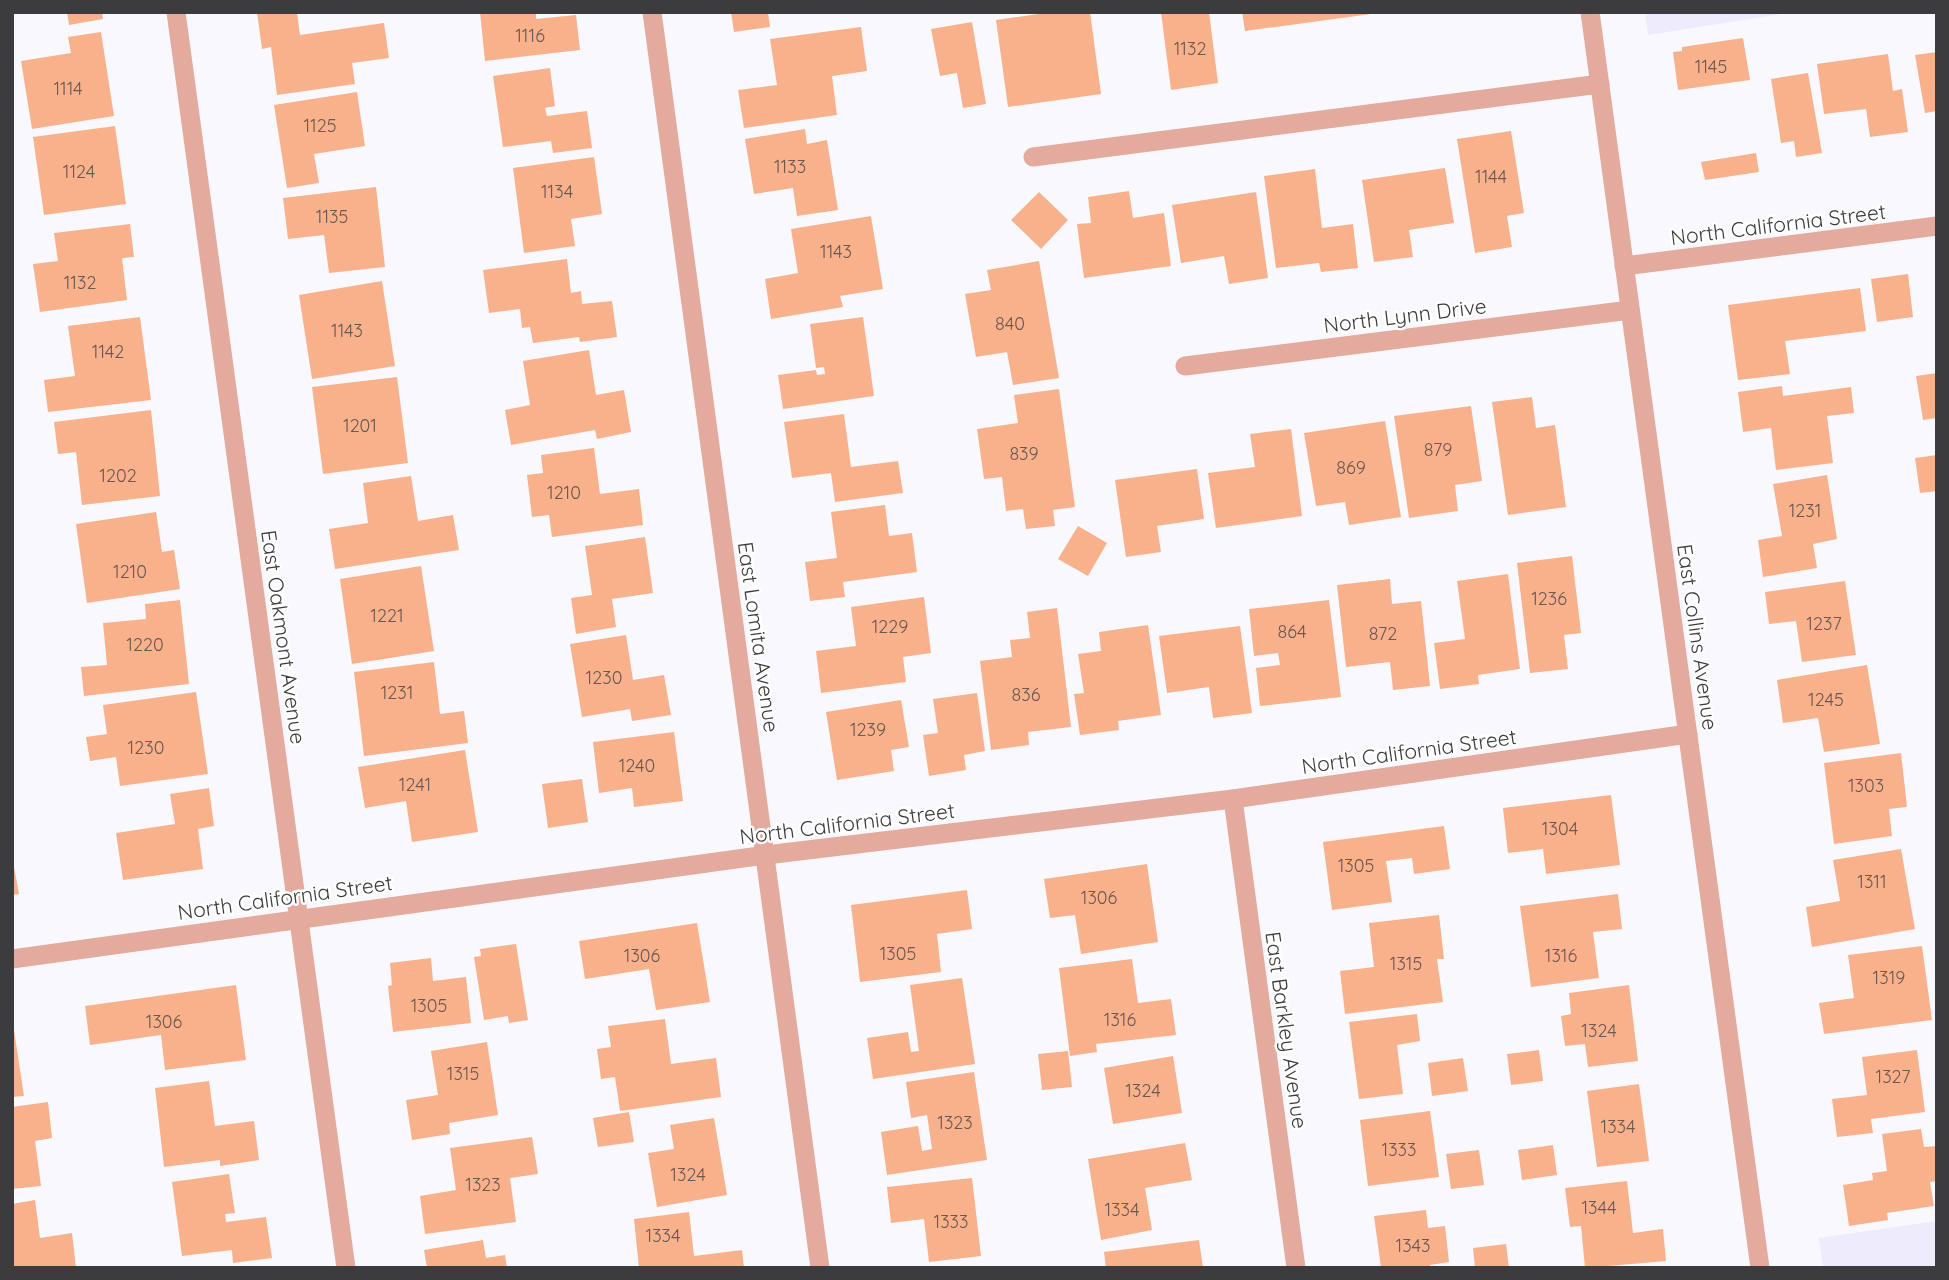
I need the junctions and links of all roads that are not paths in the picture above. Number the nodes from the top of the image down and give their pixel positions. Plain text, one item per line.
1 (176, 12) edge
2 (652, 12) edge
3 (1590, 12) edge
4 (1600, 83) junction
5 (1033, 157) dead end
6 (1937, 226) edge
7 (1624, 266) junction
8 (1630, 310) junction
9 (1185, 366) dead end
10 (1688, 734) junction
11 (1233, 799) junction
12 (766, 855) junction
13 (299, 917) junction
14 (12, 959) edge
15 (346, 1268) edge
16 (820, 1268) edge
17 (1296, 1268) edge
18 (1760, 1268) edge

1 - 13 street, East Oakmont Avenue
2 - 12 street, East Lomita Avenue
3 - 4 street, East Collins Avenue
4 - 5 street
4 - 7 street, East Collins Avenue
6 - 7 street, North California Street
7 - 8 street, East Collins Avenue
8 - 9 street, North Lynn Drive
8 - 10 street, East Collins Avenue
10 - 11 street, North California Street
10 - 18 street, East Collins Avenue
11 - 12 street, North California Street
11 - 17 street, East Barkley Avenue
12 - 13 street, North California Street
12 - 16 street, East Lomita Avenue
13 - 14 street, North California Street
13 - 15 street, East Oakmont Avenue

